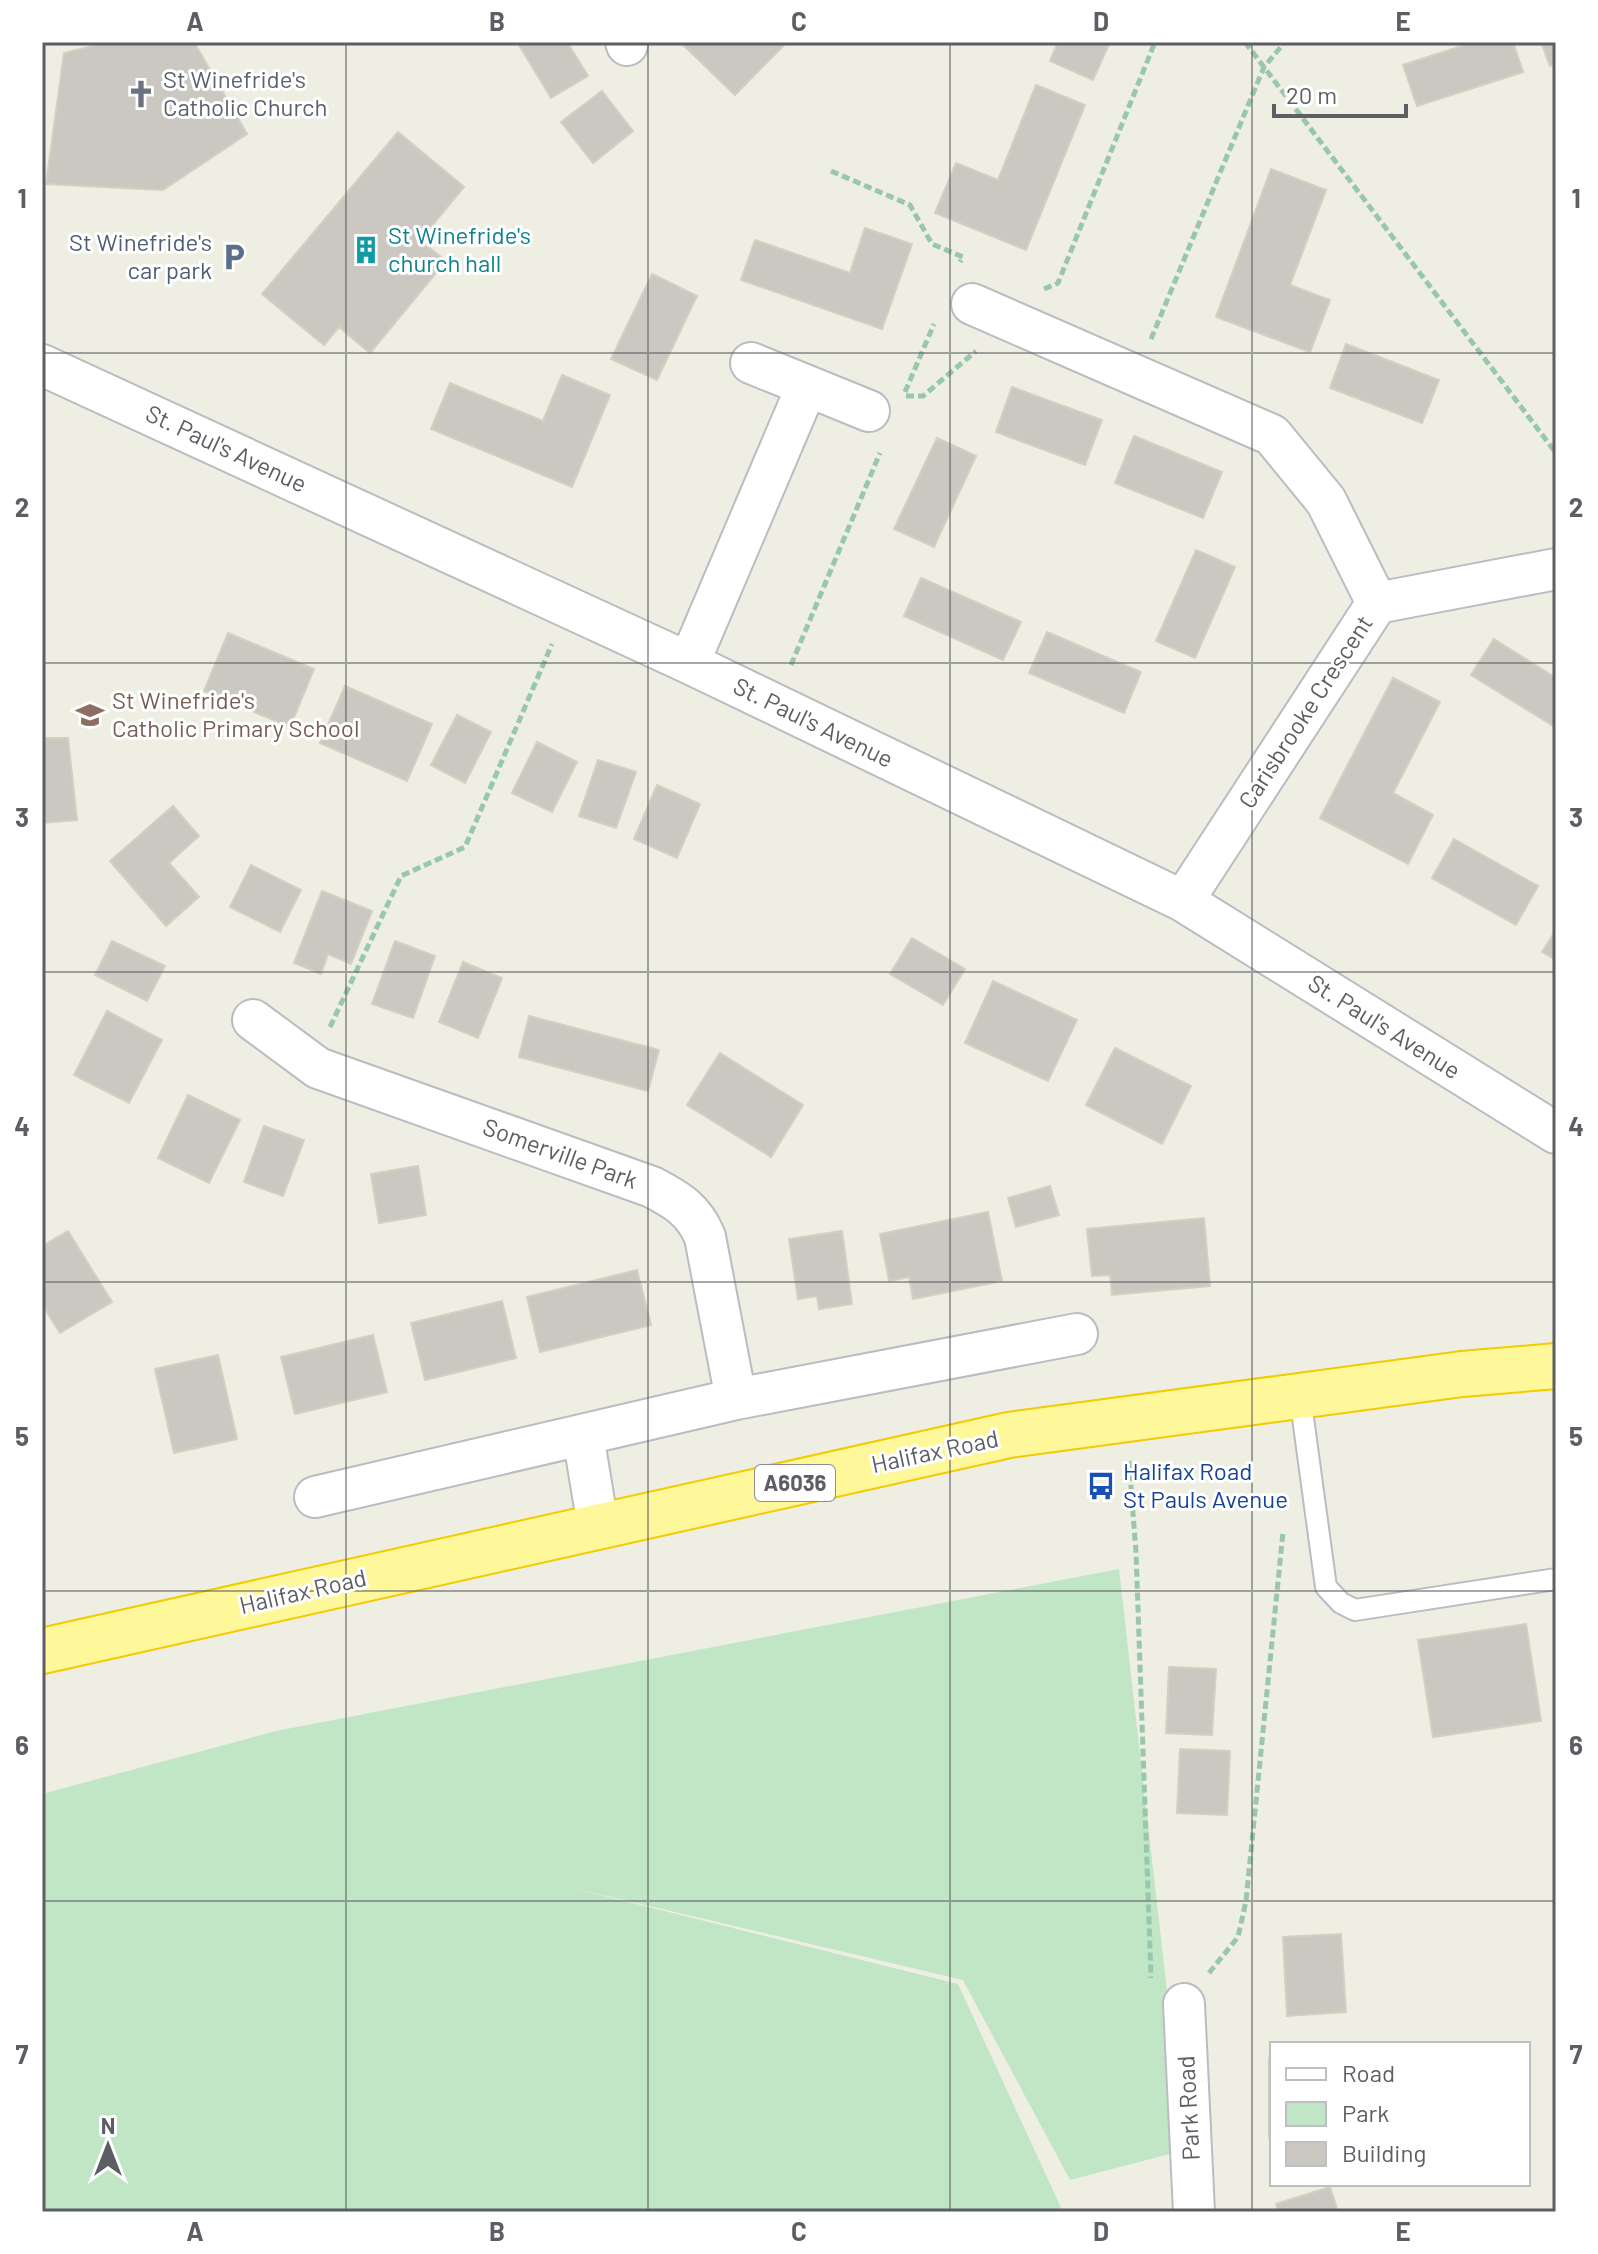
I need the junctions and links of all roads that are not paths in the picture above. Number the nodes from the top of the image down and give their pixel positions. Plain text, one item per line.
1 (960, 298) road end
2 (751, 363) dead end
3 (42, 365) edge
4 (807, 386) junction
5 (886, 416) road end
6 (1556, 569) edge
7 (1377, 603) junction
8 (689, 663) junction
9 (1183, 901) junction
10 (253, 1020) dead end
11 (1556, 1133) edge
12 (1077, 1334) dead end
13 (1556, 1366) edge
14 (1300, 1396) junction
15 (736, 1399) junction
16 (583, 1435) junction
17 (315, 1497) dead end
18 (598, 1526) junction
19 (1556, 1579) edge
20 (42, 1651) edge
21 (1184, 2004) road end
22 (1194, 2212) edge

1 - 7 street, Carisbrooke Crescent
2 - 4 street
3 - 8 street, St. Paul's Avenue
4 - 5 street
4 - 8 street
6 - 7 street
7 - 9 street, Carisbrooke Crescent
8 - 9 street, St. Paul's Avenue
9 - 11 street, St. Paul's Avenue
10 - 15 street, Somerville Park
12 - 15 street
13 - 14 highway, Halifax Road / A6036
14 - 18 highway, Halifax Road / A6036
14 - 19 lane
15 - 16 street
16 - 17 street
16 - 18 street
18 - 20 highway, Halifax Road / A6036
21 - 22 street, Park Road

